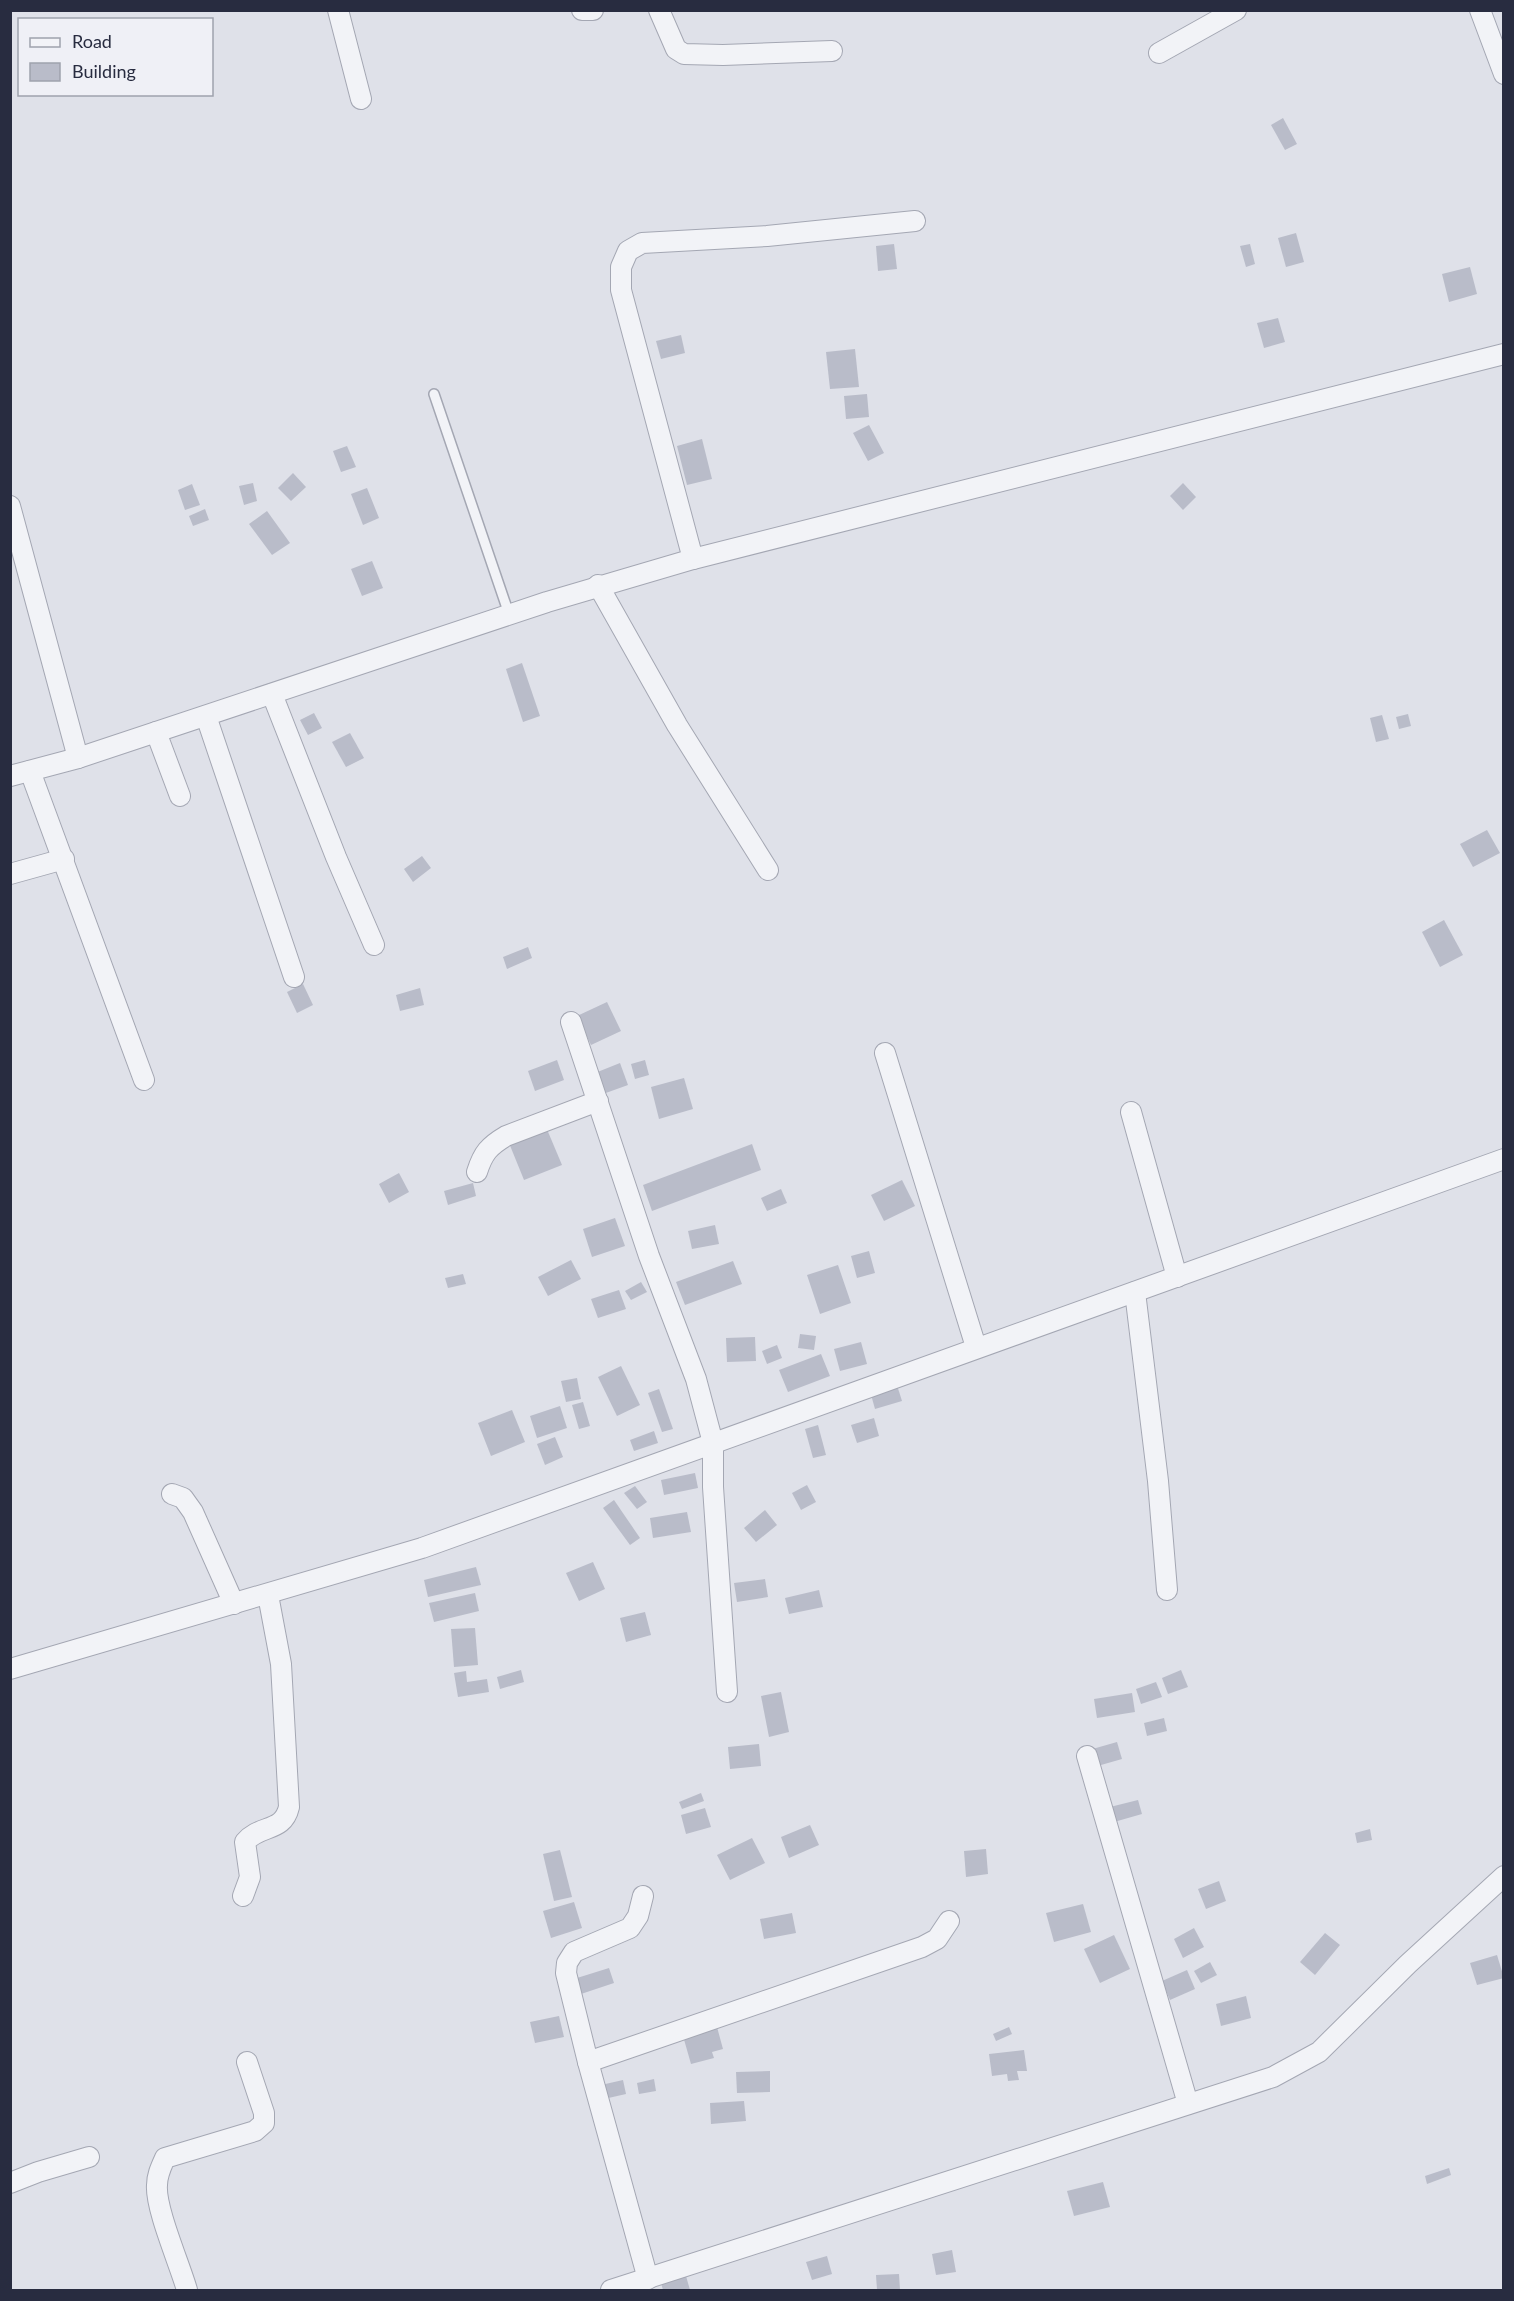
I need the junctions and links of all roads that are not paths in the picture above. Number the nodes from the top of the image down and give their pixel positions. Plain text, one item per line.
1 (338, 10) edge
2 (582, 10) edge
3 (593, 10) edge
4 (659, 10) edge
5 (1236, 10) edge
6 (1480, 10) edge
7 (832, 51) dead end
8 (1159, 53) dead end
9 (1503, 74) edge
10 (361, 99) dead end
11 (915, 221) dead end
12 (1503, 354) edge
13 (434, 394) dead end
14 (10, 506) edge
15 (693, 559) junction
16 (598, 585) junction
17 (508, 614) junction
18 (272, 694) junction
19 (206, 716) junction
20 (156, 732) junction
21 (78, 758) junction
22 (30, 771) junction
23 (10, 777) edge
24 (180, 796) dead end
25 (64, 859) junction
26 (768, 870) dead end
27 (10, 874) edge
28 (374, 945) dead end
29 (294, 976) dead end
30 (571, 1022) dead end
31 (885, 1053) dead end
32 (144, 1080) dead end
33 (598, 1101) junction
34 (1131, 1112) dead end
35 (1503, 1160) edge
36 (477, 1172) dead end
37 (1177, 1277) junction
38 (1135, 1292) junction
39 (976, 1347) junction
40 (712, 1443) junction
41 (172, 1494) dead end
42 (1167, 1590) dead end
43 (268, 1595) junction
44 (234, 1604) junction
45 (10, 1669) edge
46 (727, 1692) dead end
47 (1087, 1756) dead end
48 (1503, 1876) edge
49 (243, 1896) dead end
50 (643, 1896) dead end
51 (949, 1920) dead end
52 (248, 2062) dead end
53 (588, 2062) junction
54 (1188, 2104) junction
55 (90, 2157) dead end
56 (10, 2183) edge
57 (648, 2279) junction
58 (188, 2290) edge
59 (611, 2290) edge

1 - 10 street
2 - 3 street
4 - 7 street
5 - 8 street
6 - 9 street
11 - 15 street
12 - 15 street
13 - 17 lane
14 - 21 street
15 - 16 street
16 - 17 street
16 - 26 street
17 - 18 street
18 - 19 street
18 - 28 street
19 - 20 street
19 - 29 street
20 - 21 street
20 - 24 street
21 - 22 street
22 - 23 street
22 - 25 street
25 - 27 street
25 - 32 street
30 - 33 street
31 - 39 street
33 - 36 street
33 - 40 street
34 - 37 street
35 - 37 street
37 - 38 street
38 - 39 street
38 - 42 street
39 - 40 street
40 - 43 street
40 - 46 street
41 - 44 street
43 - 44 street
43 - 49 street
44 - 45 street
47 - 54 street
48 - 54 street
50 - 53 street
51 - 53 street
52 - 58 street
53 - 57 street
54 - 57 street
55 - 56 street
57 - 59 street

